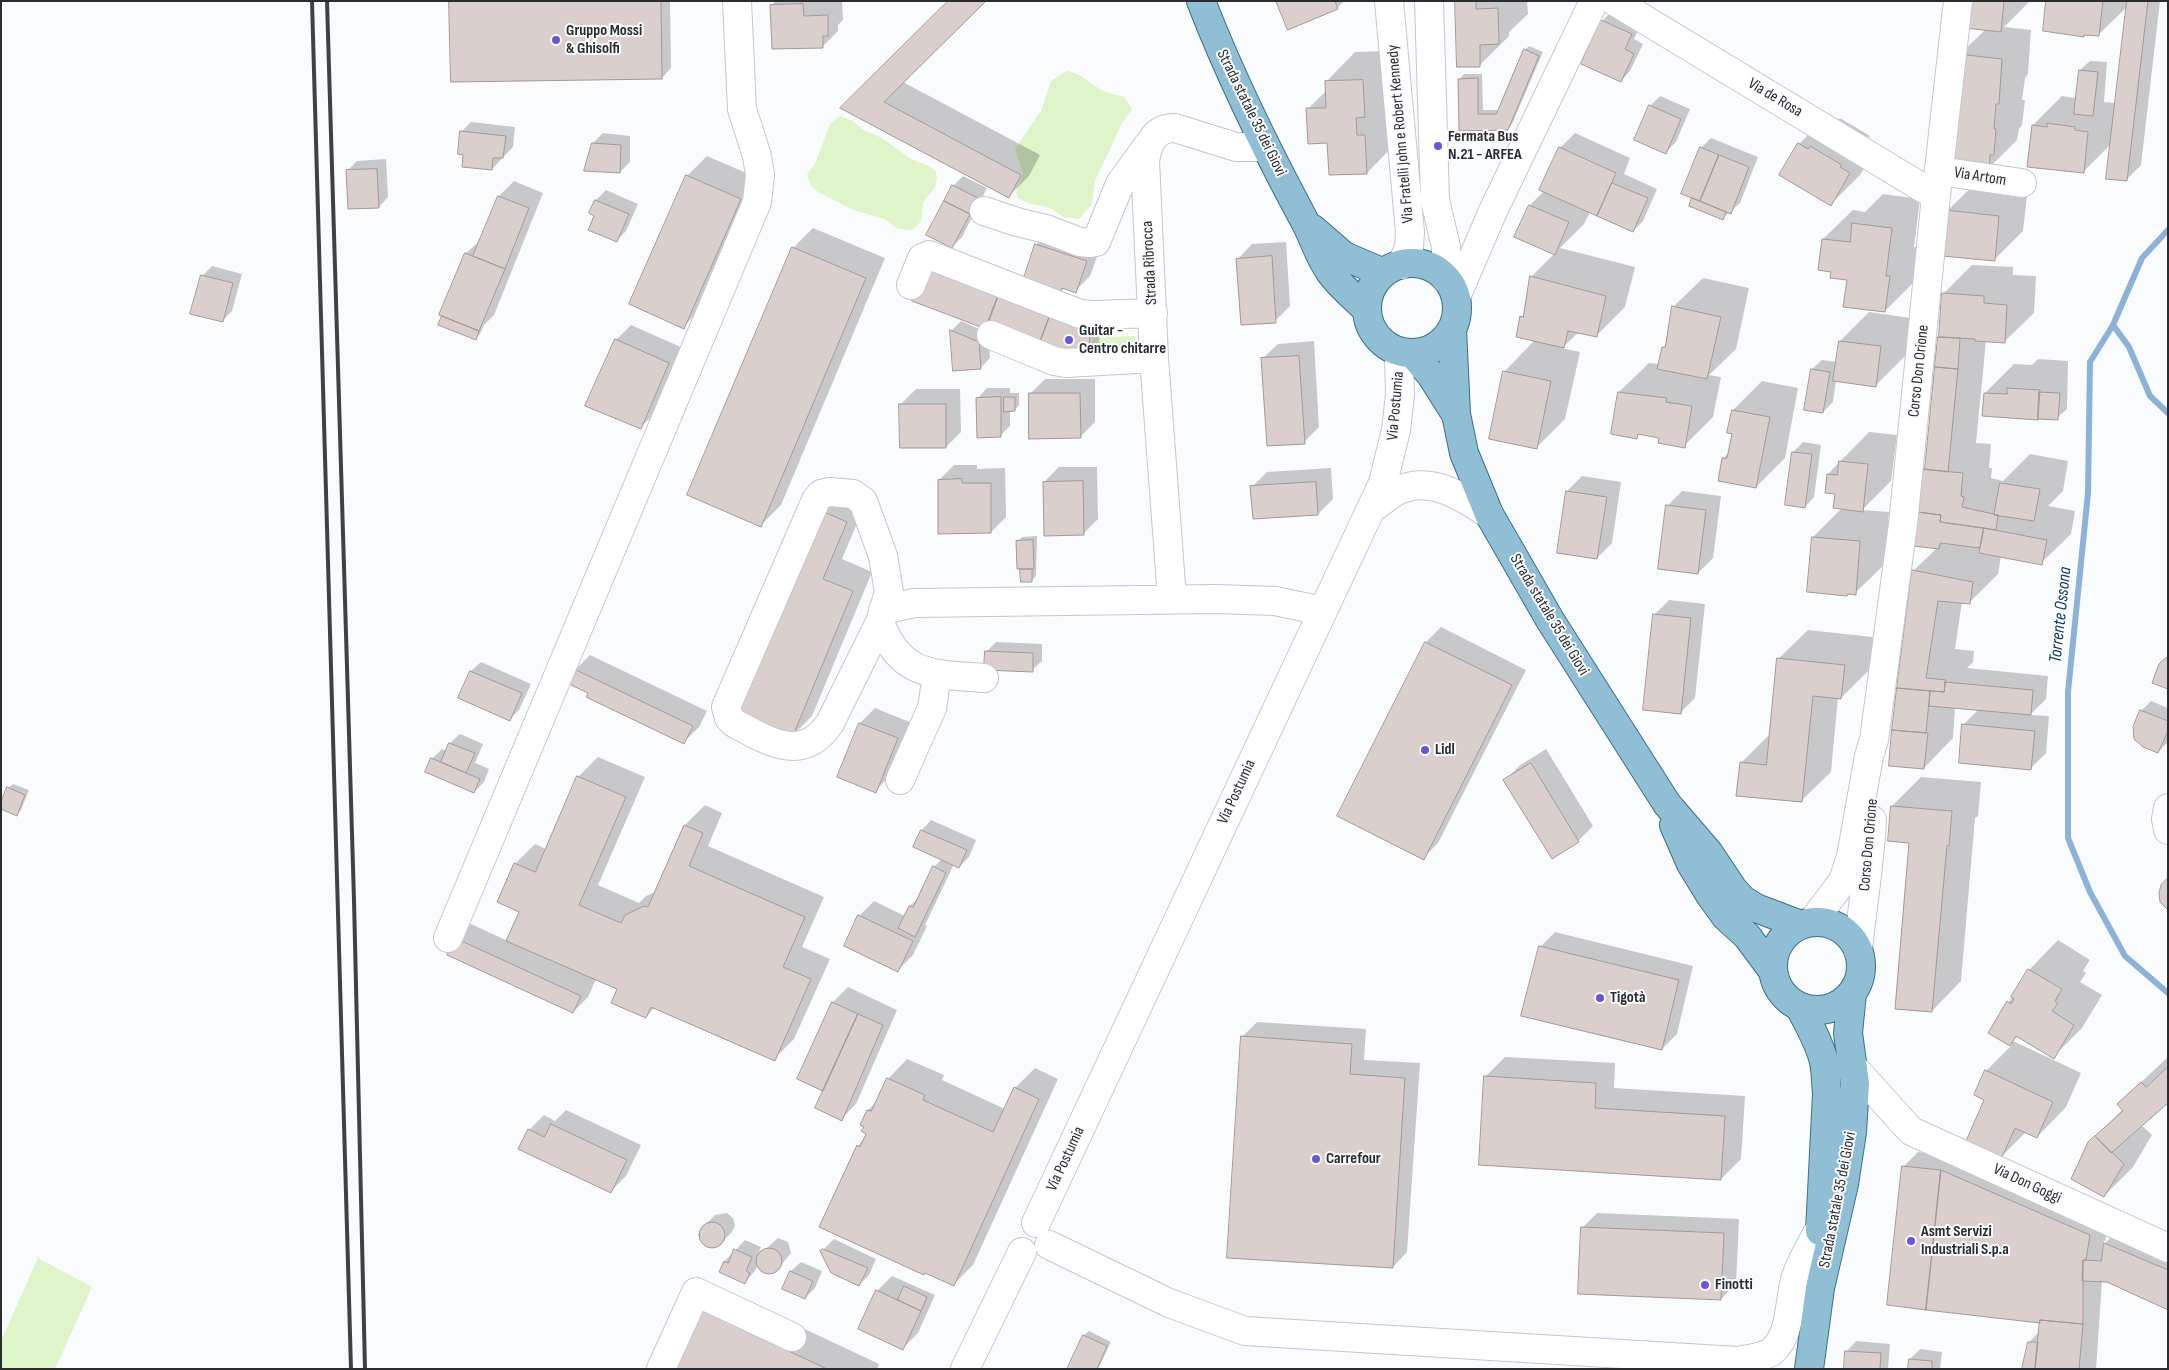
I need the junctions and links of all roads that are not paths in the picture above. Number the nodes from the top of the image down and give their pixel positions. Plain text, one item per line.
1 (737, 1) edge
2 (1202, 1) edge
3 (1389, 1) edge
4 (1429, 1) edge
5 (1594, 1) edge
6 (1614, 1) edge
7 (1958, 1) edge
8 (1148, 145) junction
9 (1264, 147) junction
10 (1938, 183) junction
11 (2022, 183) dead end
12 (984, 211) dead end
13 (1306, 223) junction
14 (1485, 228) junction
15 (1446, 247) junction
16 (1392, 269) junction
17 (911, 285) dead end
18 (1451, 288) junction
19 (1367, 310) junction
20 (1153, 313) junction
21 (1452, 329) junction
22 (992, 335) dead end
23 (1406, 352) junction
24 (1154, 358) junction
25 (1456, 414) junction
26 (1371, 509) junction
27 (1490, 514) junction
28 (1172, 598) junction
29 (1323, 611) junction
30 (881, 616) junction
31 (937, 675) junction
32 (984, 678) dead end
33 (1874, 740) junction
34 (900, 780) dead end
35 (1667, 804) junction
36 (2168, 808) edge
37 (2168, 830) edge
38 (1806, 924) junction
39 (448, 938) dead end
40 (1858, 950) junction
41 (1773, 971) junction
42 (1852, 993) junction
43 (1800, 1007) junction
44 (1824, 1061) junction
45 (1854, 1068) junction
46 (1855, 1100) junction
47 (1892, 1111) junction
48 (1820, 1228) junction
49 (1042, 1234) junction
50 (2168, 1248) edge
51 (1820, 1288) junction
52 (792, 1336) dead end
53 (1746, 1365) edge
54 (661, 1369) edge
55 (965, 1369) edge
56 (1809, 1369) edge

1 - 39 street
2 - 9 main road, Strada statale 35 dei Giovi
3 - 16 street, Via Fratelli John e Robert Kennedy
4 - 15 street, Via Fratelli John e Robert Kennedy
5 - 14 street
6 - 10 street, Via de Rosa
7 - 10 street, Corso Don Orione
8 - 9 street
8 - 12 street
8 - 20 street, Strada Ribrocca
9 - 13 main road, Strada statale 35 dei Giovi
10 - 11 street, Via Artom
10 - 33 street, Corso Don Orione
13 - 16 main road, Strada statale 35 dei Giovi
13 - 19 main road, Strada statale 35 dei Giovi
14 - 15 street
14 - 18 street
15 - 18 street, Via Fratelli John e Robert Kennedy
16 - 18 main road
16 - 19 main road
17 - 20 street
18 - 21 main road
19 - 23 main road
20 - 24 street, Strada Ribrocca
21 - 23 main road
21 - 25 main road, Strada statale 35 dei Giovi
22 - 24 street
23 - 25 main road, Strada statale 35 dei Giovi
23 - 26 street, Via Postumia
24 - 28 street, Strada Ribrocca
25 - 27 main road, Strada statale 35 dei Giovi
26 - 27 street
26 - 29 street, Via Postumia
27 - 35 main road, Strada statale 35 dei Giovi
28 - 29 street
28 - 30 street
29 - 49 street, Via Postumia
30 - 30 street
30 - 31 street
31 - 32 street
31 - 34 street
33 - 38 street, Corso Don Orione
33 - 40 street, Corso Don Orione
35 - 38 main road, Strada statale 35 dei Giovi
35 - 41 main road, Strada statale 35 dei Giovi
36 - 37 street
38 - 40 main road
38 - 41 main road
40 - 42 main road
41 - 43 main road
42 - 43 main road
42 - 45 main road, Strada statale 35 dei Giovi
43 - 44 main road, Strada statale 35 dei Giovi
44 - 46 main road
44 - 48 main road, Strada statale 35 dei Giovi
45 - 46 main road, Strada statale 35 dei Giovi
45 - 47 street, Via Don Goggi
46 - 47 street, Via Don Goggi
46 - 51 main road, Strada statale 35 dei Giovi
47 - 50 street, Via Don Goggi
48 - 51 main road, Strada statale 35 dei Giovi
48 - 53 street
49 - 53 street
49 - 55 street
51 - 56 main road, Strada statale 35 dei Giovi
52 - 54 street

